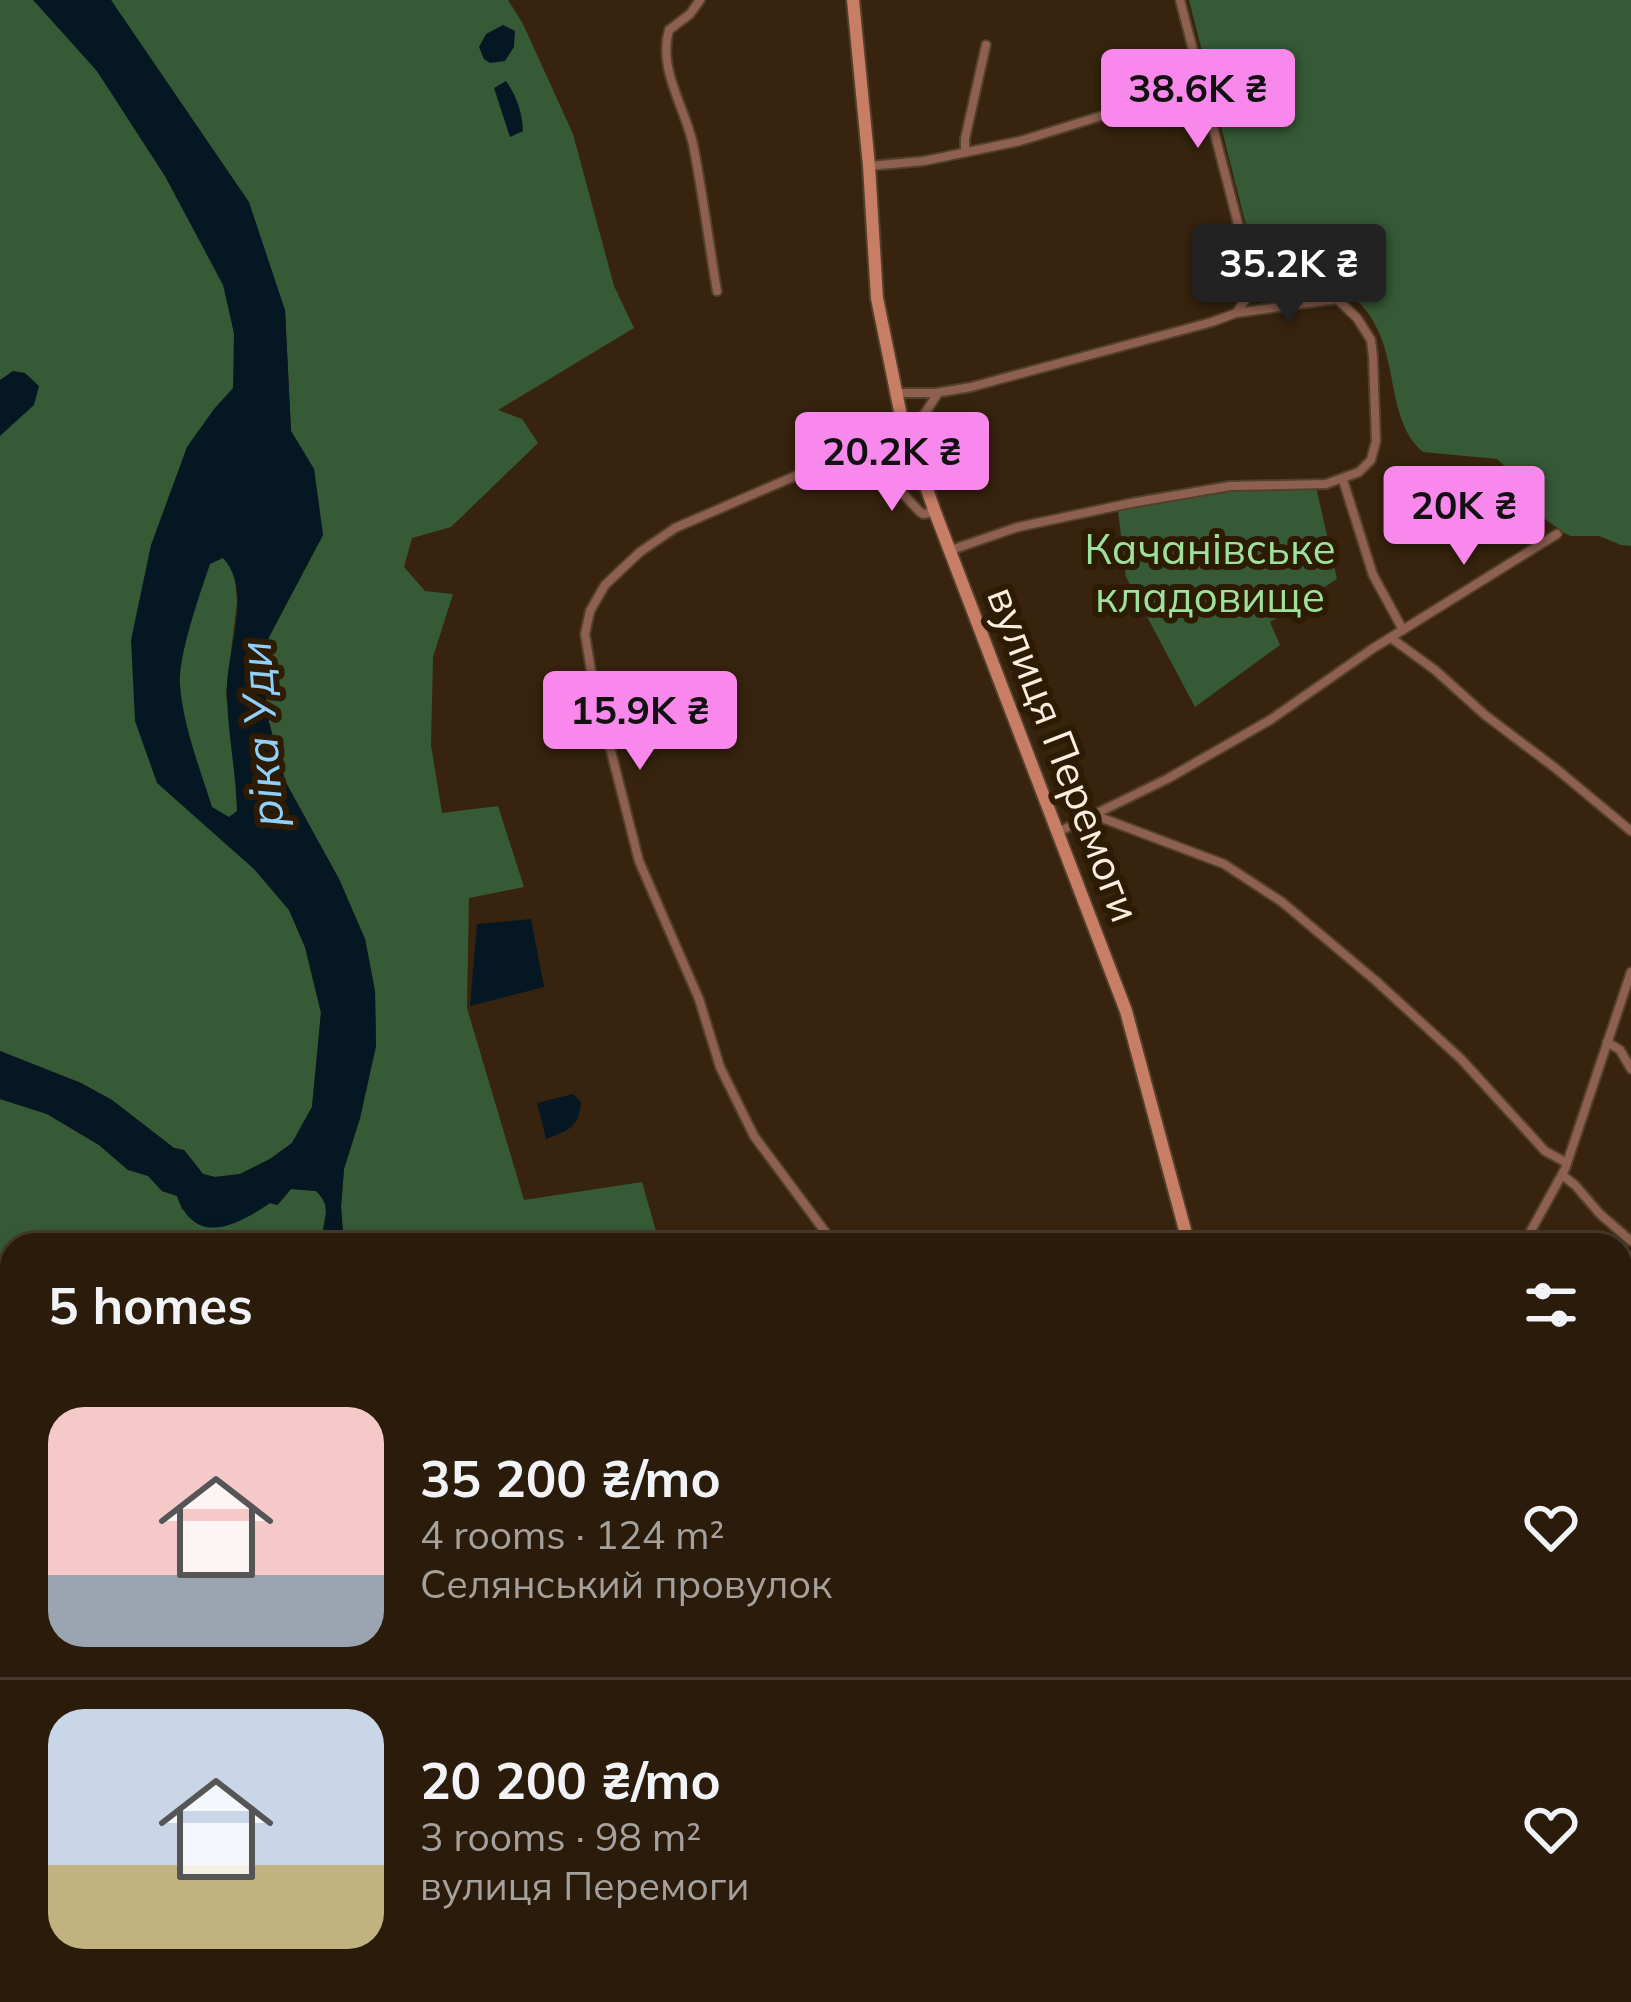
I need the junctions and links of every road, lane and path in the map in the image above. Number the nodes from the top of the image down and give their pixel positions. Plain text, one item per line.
1 (700, 0) edge
2 (853, 0) edge
3 (1180, 0) edge
4 (986, 45) dead end
5 (1202, 85) junction
6 (965, 152) junction
7 (869, 166) junction
8 (717, 291) dead end
9 (1236, 313) junction
10 (896, 393) junction
11 (938, 393) junction
12 (910, 445) junction
13 (880, 459) junction
14 (1343, 480) junction
15 (935, 512) junction
16 (1557, 534) dead end
17 (951, 550) junction
18 (1403, 630) junction
19 (1391, 638) junction
20 (1094, 815) junction
21 (1631, 831) edge
22 (1058, 832) junction
23 (1631, 972) edge
24 (1607, 1042) junction
25 (1631, 1069) edge
26 (1567, 1163) junction
27 (1562, 1174) junction
28 (826, 1233) edge
29 (1187, 1233) edge
30 (1530, 1233) edge
31 (1623, 1233) edge

1 - 8 street
2 - 7 street, вулиця Перемоги
3 - 5 street
4 - 6 street
5 - 6 street
5 - 9 street
6 - 7 street
7 - 10 street, вулиця Перемоги
9 - 11 street
9 - 14 street
10 - 11 street
10 - 12 street, вулиця Перемоги
11 - 12 street
12 - 13 street
12 - 15 street, вулиця Перемоги
13 - 15 street
13 - 28 street
14 - 17 street
14 - 18 street
15 - 17 street, вулиця Перемоги
16 - 18 street
17 - 22 street, вулиця Перемоги
18 - 19 street
19 - 20 street
19 - 21 street
20 - 22 street
20 - 26 street
22 - 29 street, вулиця Перемоги
23 - 24 street
24 - 25 street
24 - 26 street
26 - 27 street
27 - 30 street
27 - 31 street

